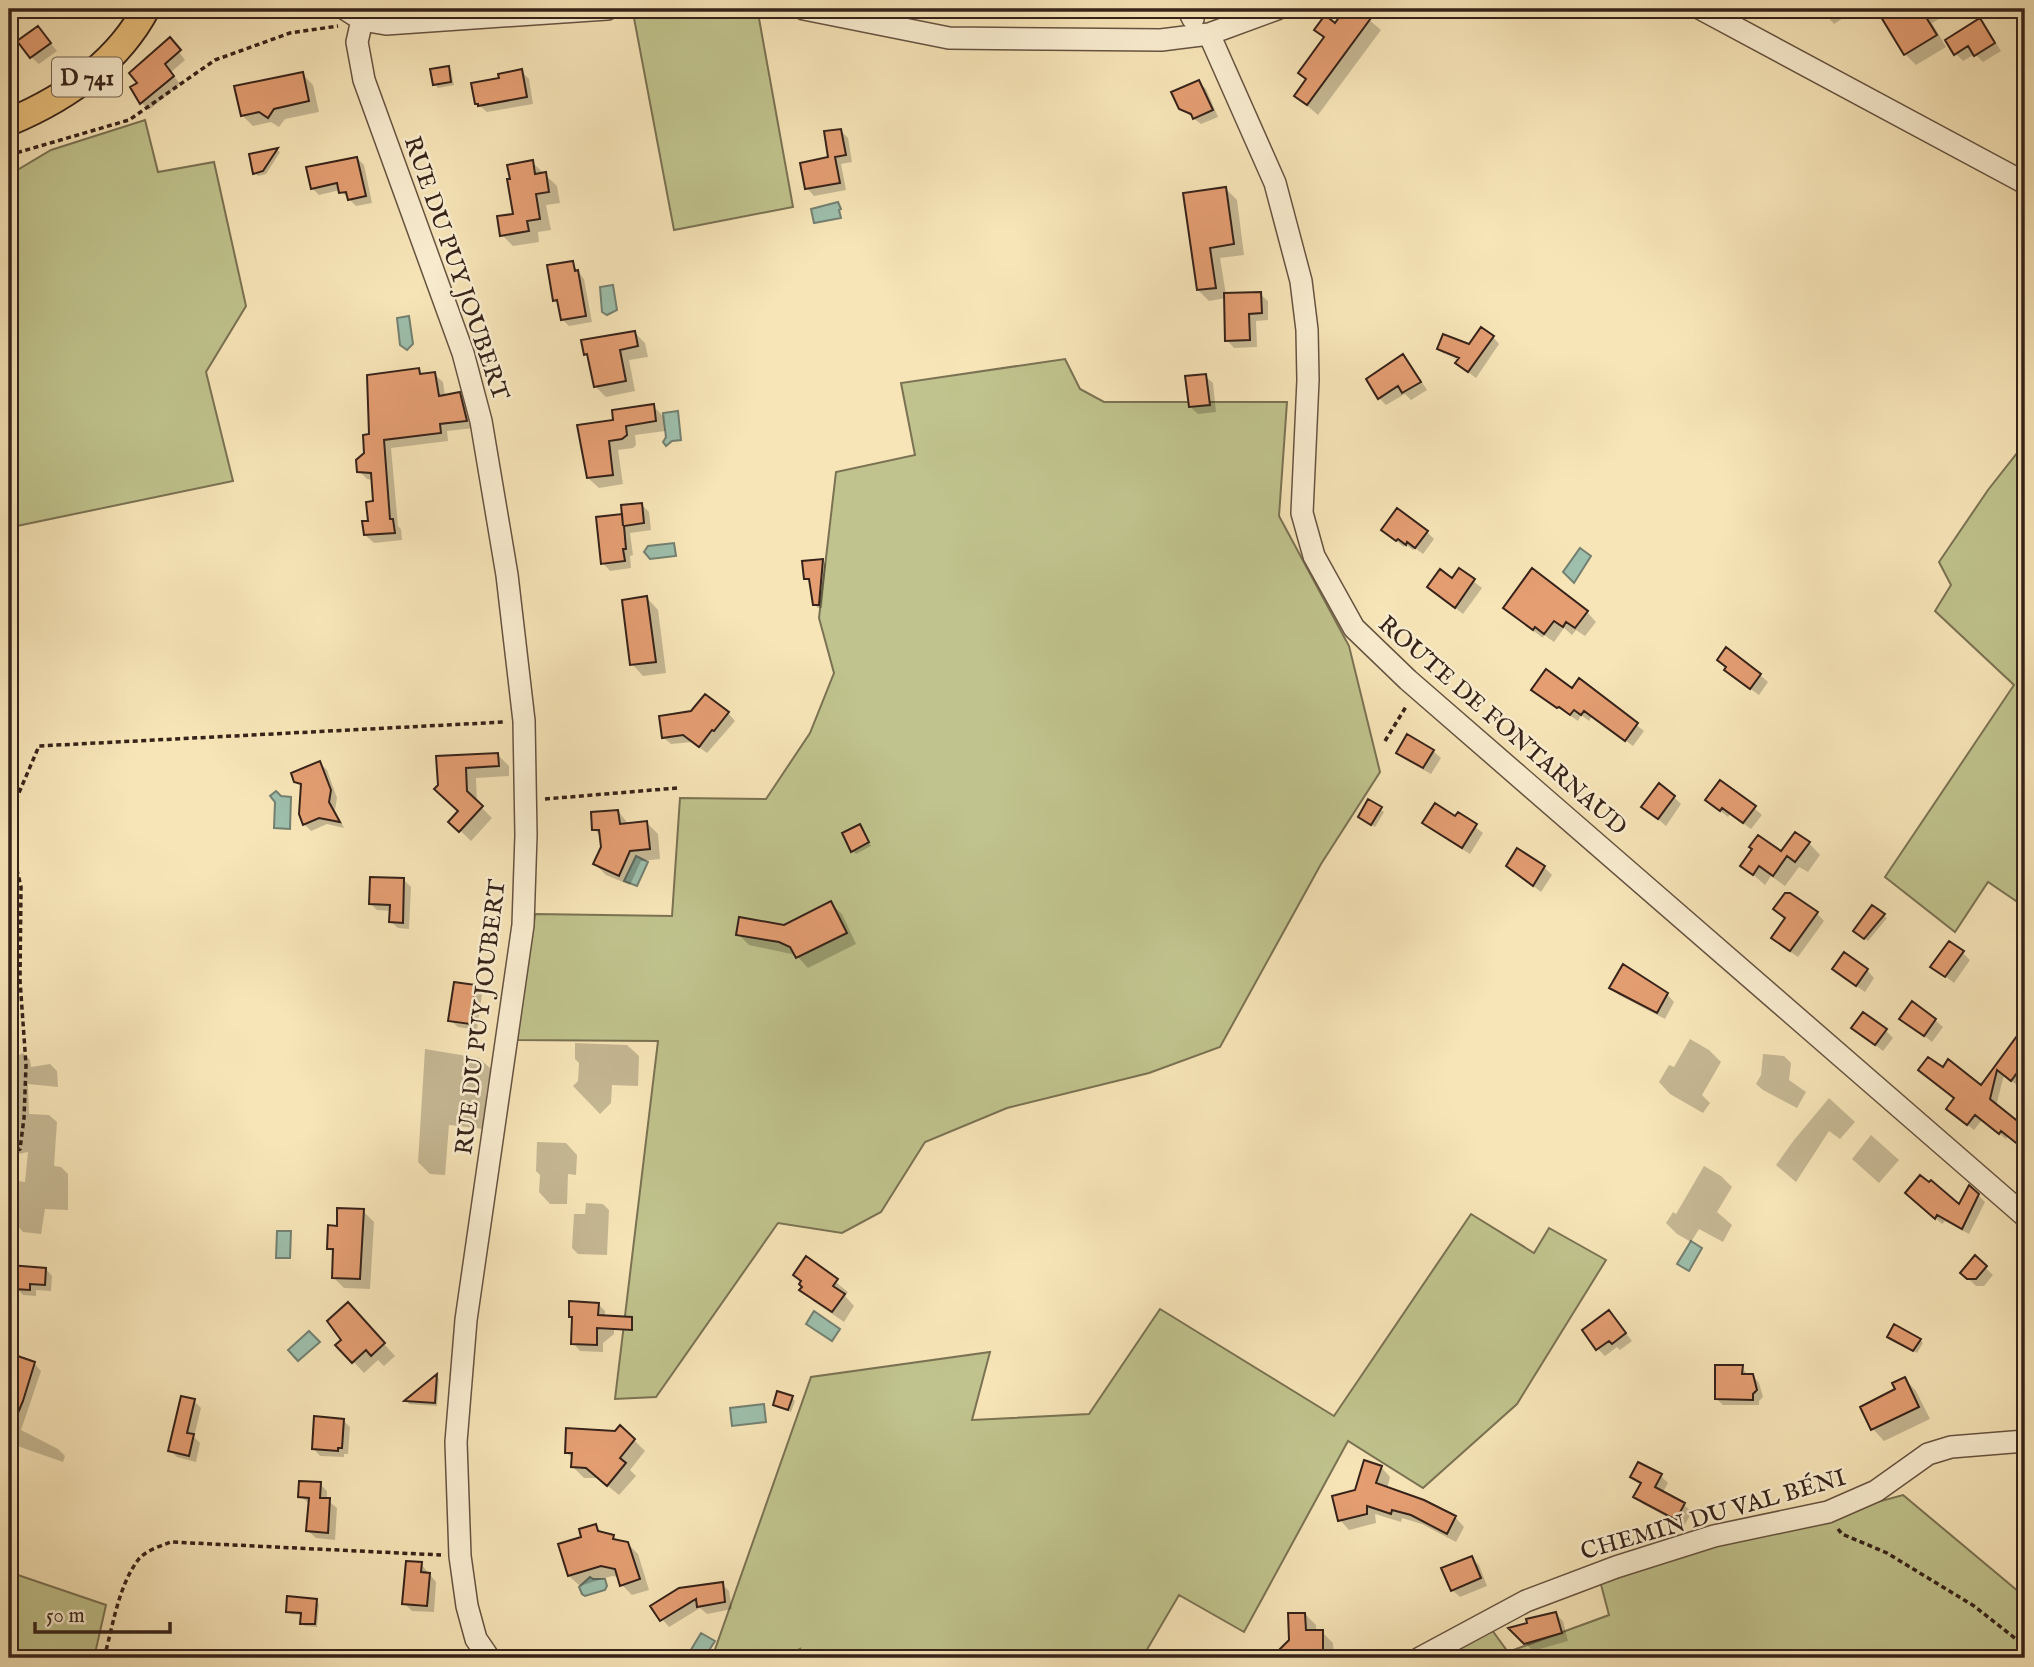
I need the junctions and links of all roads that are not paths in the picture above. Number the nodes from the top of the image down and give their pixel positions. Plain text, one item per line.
1 (146, 9) edge
2 (607, 9) edge
3 (804, 9) edge
4 (1277, 9) edge
5 (1701, 9) edge
6 (353, 15) edge
7 (1209, 34) junction
8 (9, 122) edge
9 (2025, 183) edge
10 (2025, 1216) edge
11 (2025, 1441) edge
12 (489, 1658) edge
13 (1420, 1658) edge

1 - 8 main road, D 741
2 - 6 street
3 - 7 street
4 - 7 street
5 - 9 street
6 - 12 street, RUE DU PUY JOUBERT
7 - 10 street, ROUTE DE FONTARNAUD
11 - 13 street, CHEMIN DU VAL BÉNI

